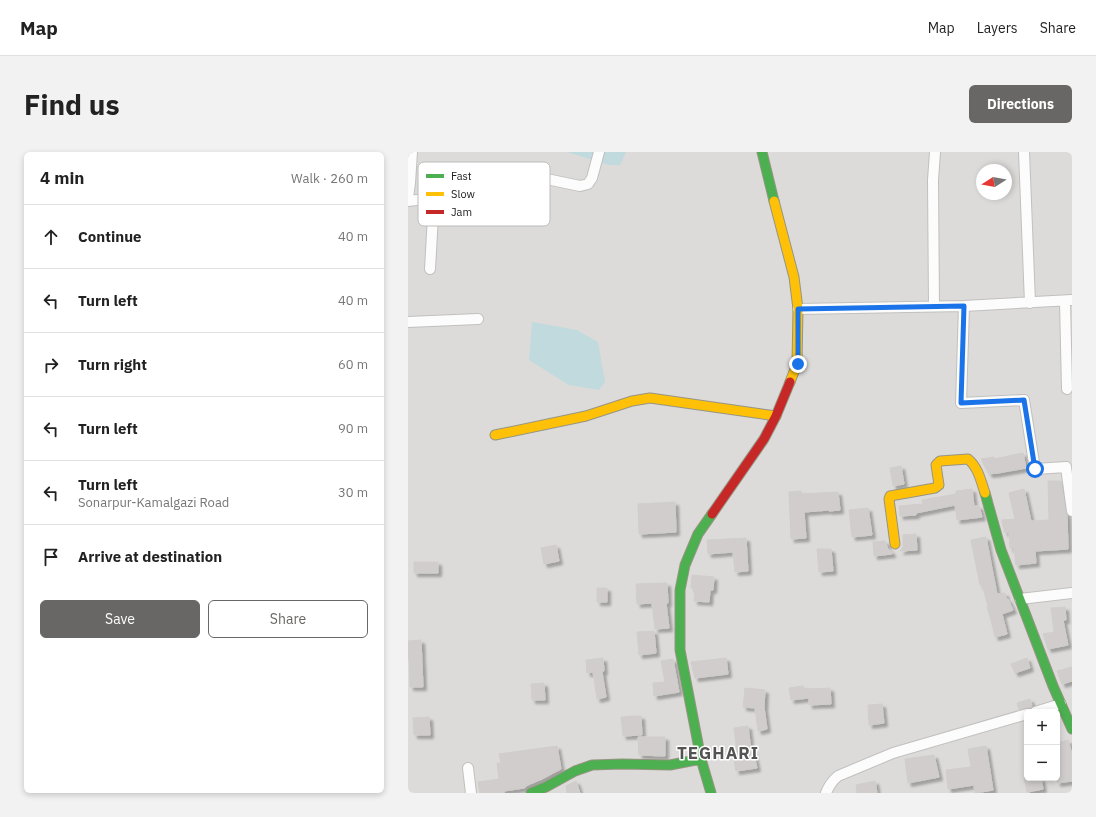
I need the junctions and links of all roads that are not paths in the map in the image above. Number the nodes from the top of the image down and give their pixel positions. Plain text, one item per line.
1 (412, 152) edge
2 (599, 152) edge
3 (762, 152) edge
4 (935, 152) edge
5 (1024, 152) edge
6 (550, 180) edge
7 (408, 197) edge
8 (418, 200) edge
9 (408, 201) edge
10 (432, 226) edge
11 (430, 269) dead end
12 (1069, 301) edge
13 (1030, 303) junction
14 (934, 306) junction
15 (964, 306) junction
16 (798, 309) junction
17 (478, 319) dead end
18 (408, 322) edge
19 (1067, 389) dead end
20 (776, 416) junction
21 (495, 435) dead end
22 (1072, 511) edge
23 (895, 544) dead end
24 (1072, 594) edge
25 (1020, 599) junction
26 (1061, 704) junction
27 (1045, 709) edge
28 (1024, 715) edge
29 (1072, 729) edge
30 (701, 759) junction
31 (468, 768) dead end
32 (471, 793) edge
33 (531, 793) edge
34 (711, 793) edge
35 (826, 793) edge

1 - 7 street
2 - 6 street
3 - 16 street
4 - 14 street
5 - 13 street
8 - 9 street
10 - 11 street
12 - 13 street
12 - 19 street
13 - 15 street
14 - 15 street
14 - 16 street
15 - 22 street
16 - 20 street
17 - 18 street
20 - 21 street
20 - 30 street
23 - 25 street
24 - 25 street
25 - 26 street
26 - 27 street
26 - 29 street
28 - 35 street
30 - 33 street
30 - 34 street
31 - 32 street

